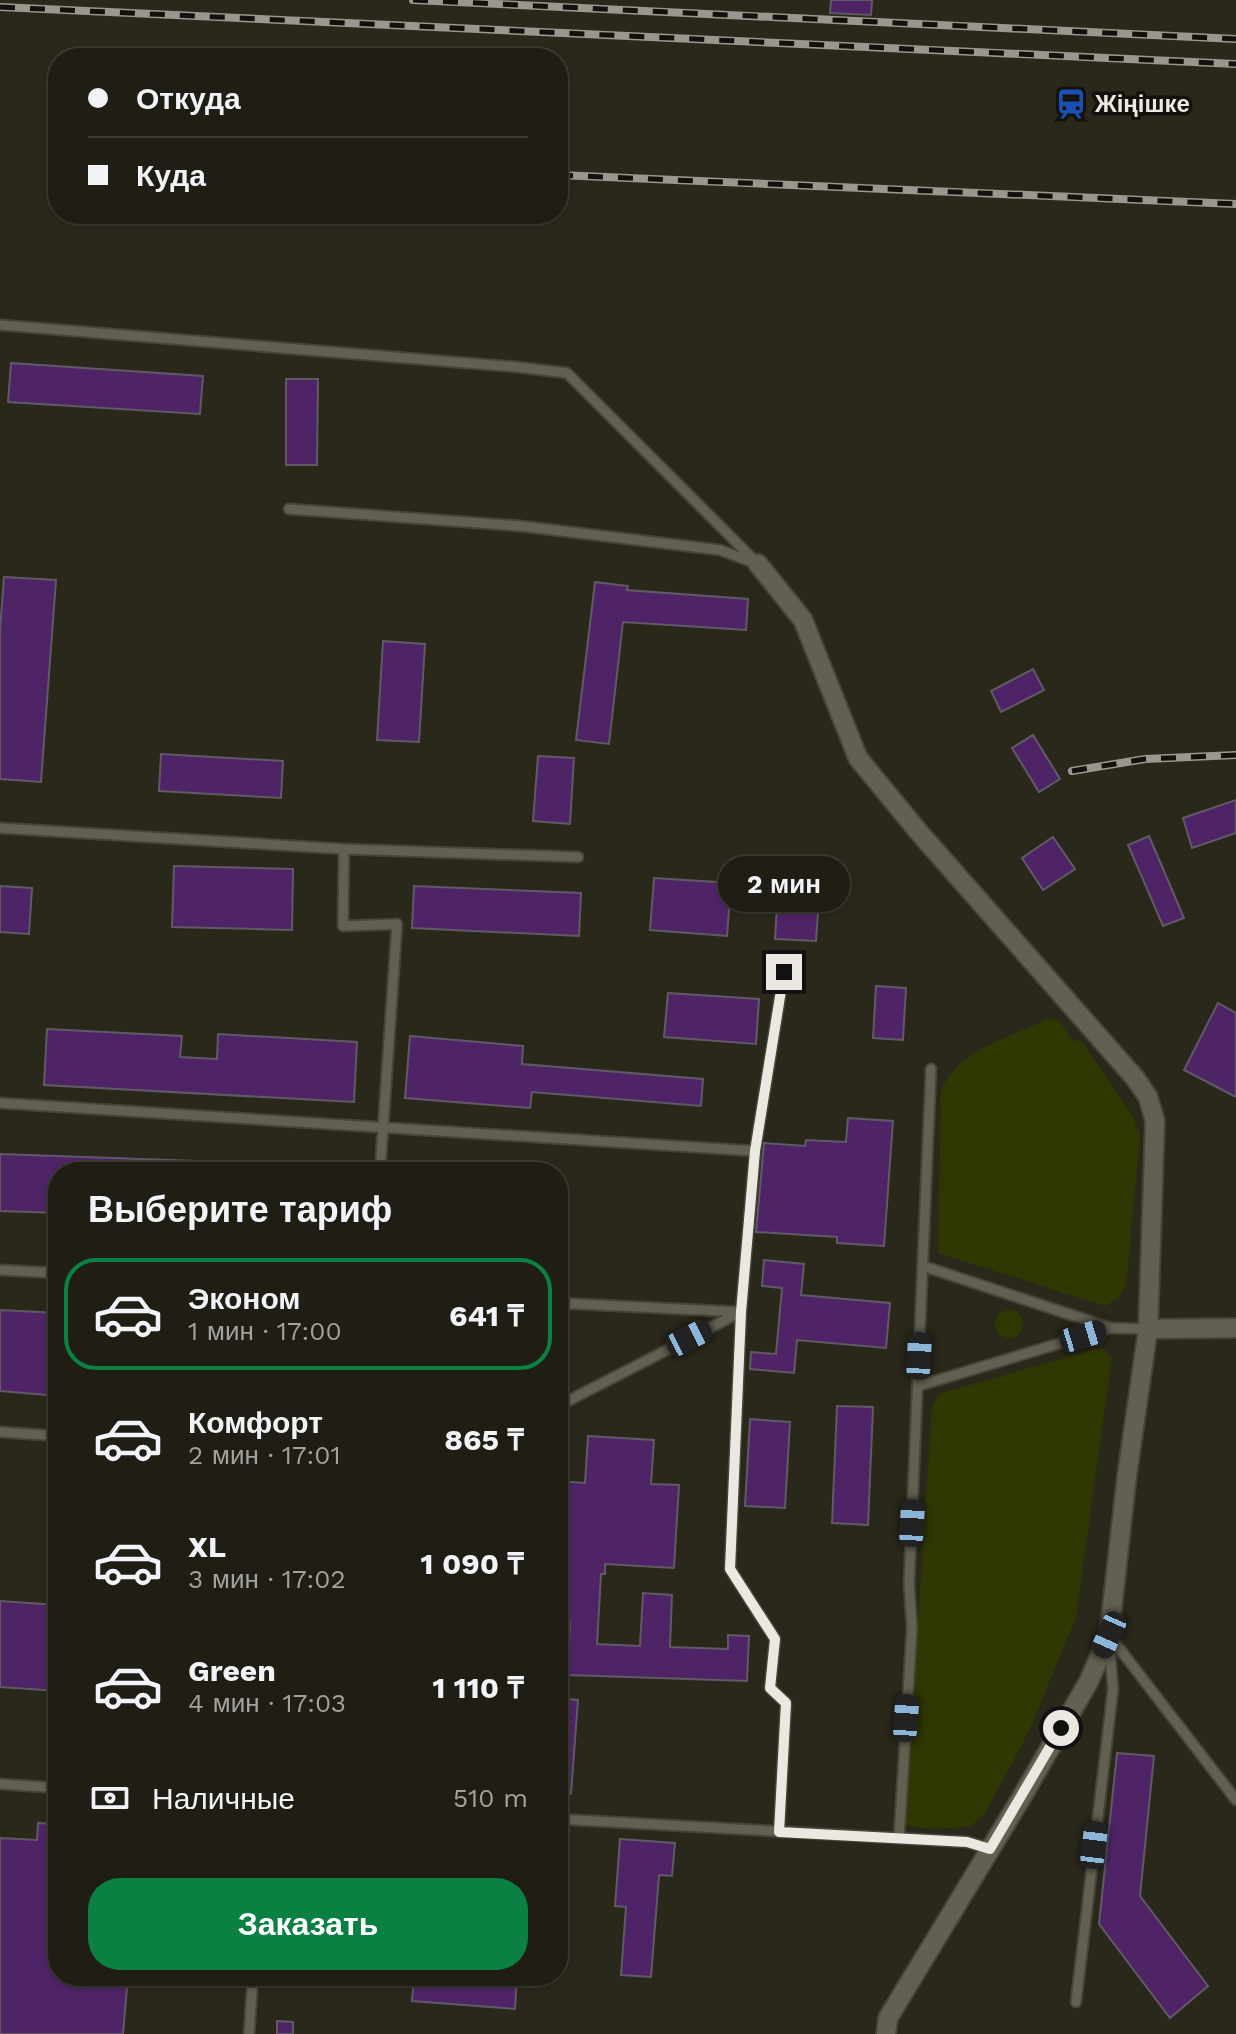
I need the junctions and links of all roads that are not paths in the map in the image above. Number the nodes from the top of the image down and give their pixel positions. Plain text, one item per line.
1 (0, 325) edge
2 (289, 509) dead end
3 (758, 564) junction
4 (0, 828) edge
5 (344, 849) junction
6 (578, 857) dead end
7 (784, 972) dead end
8 (931, 1069) dead end
9 (0, 1103) edge
10 (382, 1128) junction
11 (755, 1151) junction
12 (380, 1162) edge
13 (923, 1266) junction
14 (0, 1270) edge
15 (48, 1272) edge
16 (568, 1303) edge
17 (741, 1312) junction
18 (1111, 1328) junction
19 (1236, 1328) edge
20 (1148, 1329) junction
21 (918, 1386) junction
22 (568, 1401) edge
23 (0, 1432) edge
24 (48, 1435) edge
25 (1109, 1635) junction
26 (0, 1784) edge
27 (48, 1787) edge
28 (1236, 1800) edge
29 (568, 1820) edge
30 (779, 1832) junction
31 (899, 1838) junction
32 (990, 1849) junction
33 (252, 1986) edge
34 (1076, 2002) dead end
35 (249, 2034) edge
36 (886, 2034) edge

1 - 3 lane
2 - 3 lane
3 - 20 street
4 - 5 lane
5 - 6 lane
5 - 10 lane
7 - 11 lane
8 - 13 lane
9 - 10 lane
10 - 11 lane
10 - 12 lane
11 - 17 lane
13 - 18 lane
13 - 21 lane
14 - 15 lane
16 - 17 lane
17 - 22 lane
17 - 30 lane
18 - 20 lane
18 - 21 lane
19 - 20 street
20 - 25 street
21 - 31 lane
23 - 24 lane
25 - 28 lane
25 - 32 street
25 - 34 lane
26 - 27 lane
29 - 30 lane
30 - 31 lane
31 - 32 lane
32 - 36 street
33 - 35 lane

